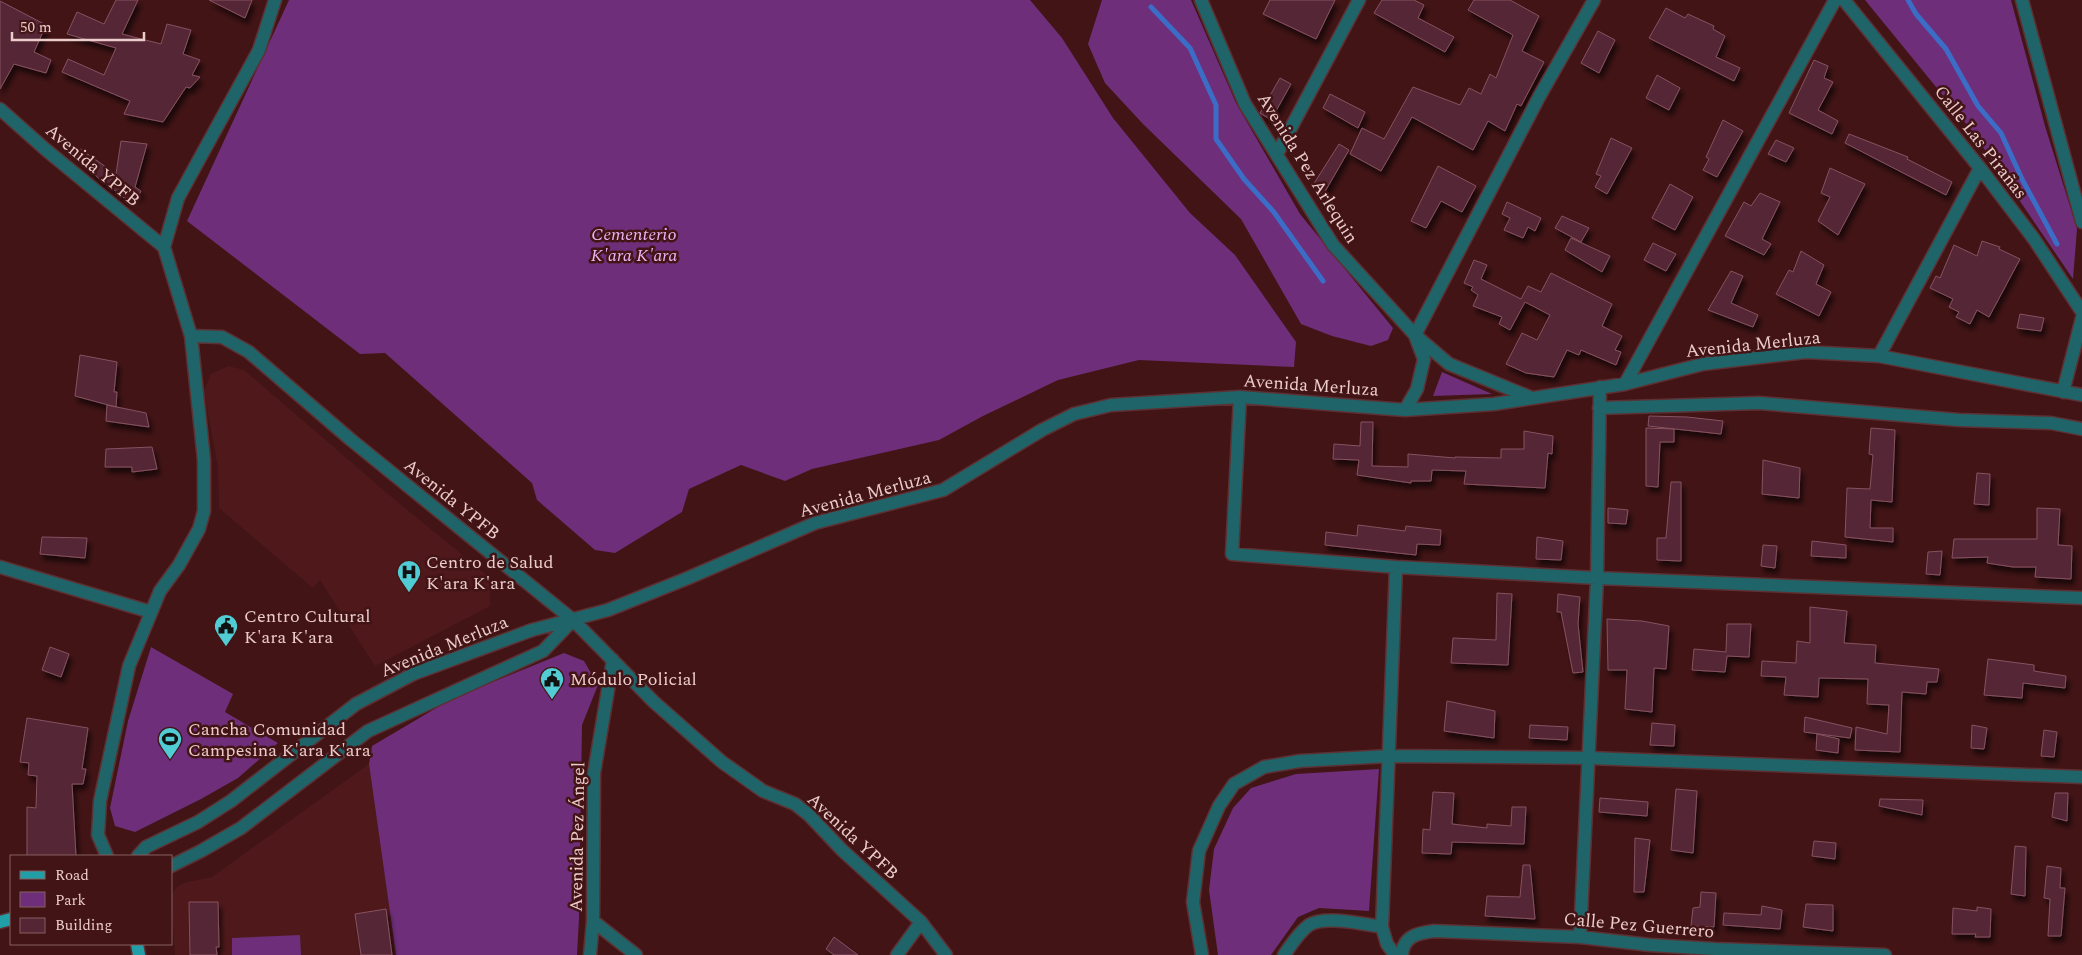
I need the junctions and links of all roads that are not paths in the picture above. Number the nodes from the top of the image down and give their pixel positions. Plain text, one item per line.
1 (275, 0) edge
2 (1201, 0) edge
3 (1359, 0) edge
4 (1594, 0) edge
5 (1834, 0) edge
6 (1844, 0) edge
7 (2022, 0) edge
8 (0, 109) edge
9 (1277, 154) junction
10 (1980, 168) junction
11 (2082, 222) edge
12 (164, 247) junction
13 (2082, 312) edge
14 (2082, 318) edge
15 (1415, 335) junction
16 (190, 336) junction
17 (1879, 356) junction
18 (1625, 384) junction
19 (1600, 387) junction
20 (2063, 392) junction
21 (2082, 395) edge
22 (1240, 397) junction
23 (1532, 398) junction
24 (1599, 408) junction
25 (1405, 410) junction
26 (2082, 429) edge
27 (0, 567) edge
28 (1396, 567) junction
29 (1597, 578) junction
30 (2082, 598) edge
31 (151, 612) junction
32 (573, 620) junction
33 (612, 660) junction
34 (1389, 756) junction
35 (1590, 758) junction
36 (2082, 777) edge
37 (107, 855) edge
38 (139, 855) edge
39 (172, 866) edge
40 (593, 921) junction
41 (921, 922) junction
42 (1382, 927) junction
43 (1580, 937) junction
44 (1650, 945) junction
45 (947, 954) edge
46 (1399, 954) edge
47 (590, 955) edge
48 (636, 955) edge
49 (897, 955) edge
50 (1202, 955) edge
51 (1284, 955) edge
52 (1664, 955) edge
53 (1885, 955) edge

1 - 12 street
2 - 9 street, Avenida Pez Arlequin
3 - 9 street
4 - 15 street
5 - 18 street
6 - 10 street, Calle Las Pirañas
7 - 11 street
8 - 12 street, Avenida YPFB
9 - 15 street, Avenida Pez Arlequin
10 - 13 street, Calle Las Pirañas
10 - 17 street
12 - 16 street
14 - 20 street
15 - 23 street, Avenida Pez Arlequin
15 - 25 street, Avenida Pez Arlequin
16 - 31 street
16 - 32 street, Avenida YPFB
17 - 18 street, Avenida Merluza
17 - 20 street, Avenida Merluza
18 - 19 street, Avenida Merluza
19 - 23 street, Avenida Merluza
19 - 24 street
20 - 21 street, Avenida Merluza
22 - 25 street, Avenida Merluza
22 - 28 street
22 - 32 street, Avenida Merluza
23 - 25 street, Avenida Merluza
24 - 26 street
24 - 29 street
27 - 31 street
28 - 29 street
28 - 34 street
29 - 30 street
29 - 35 street
31 - 37 street
32 - 33 street, Avenida YPFB
32 - 38 street, Avenida Merluza
32 - 39 street, Avenida Merluza
33 - 40 street, Avenida Pez Ángel
33 - 41 street, Avenida YPFB
34 - 35 street
34 - 42 street
34 - 50 street
35 - 36 street
35 - 43 street
40 - 47 street, Avenida Pez Ángel
40 - 48 street
41 - 45 street, Avenida YPFB
41 - 49 street
42 - 46 street
42 - 51 street
43 - 44 street, Calle Pez Guerrero
43 - 46 street, Calle Pez Guerrero
44 - 52 street
44 - 53 street, Calle Pez Guerrero

